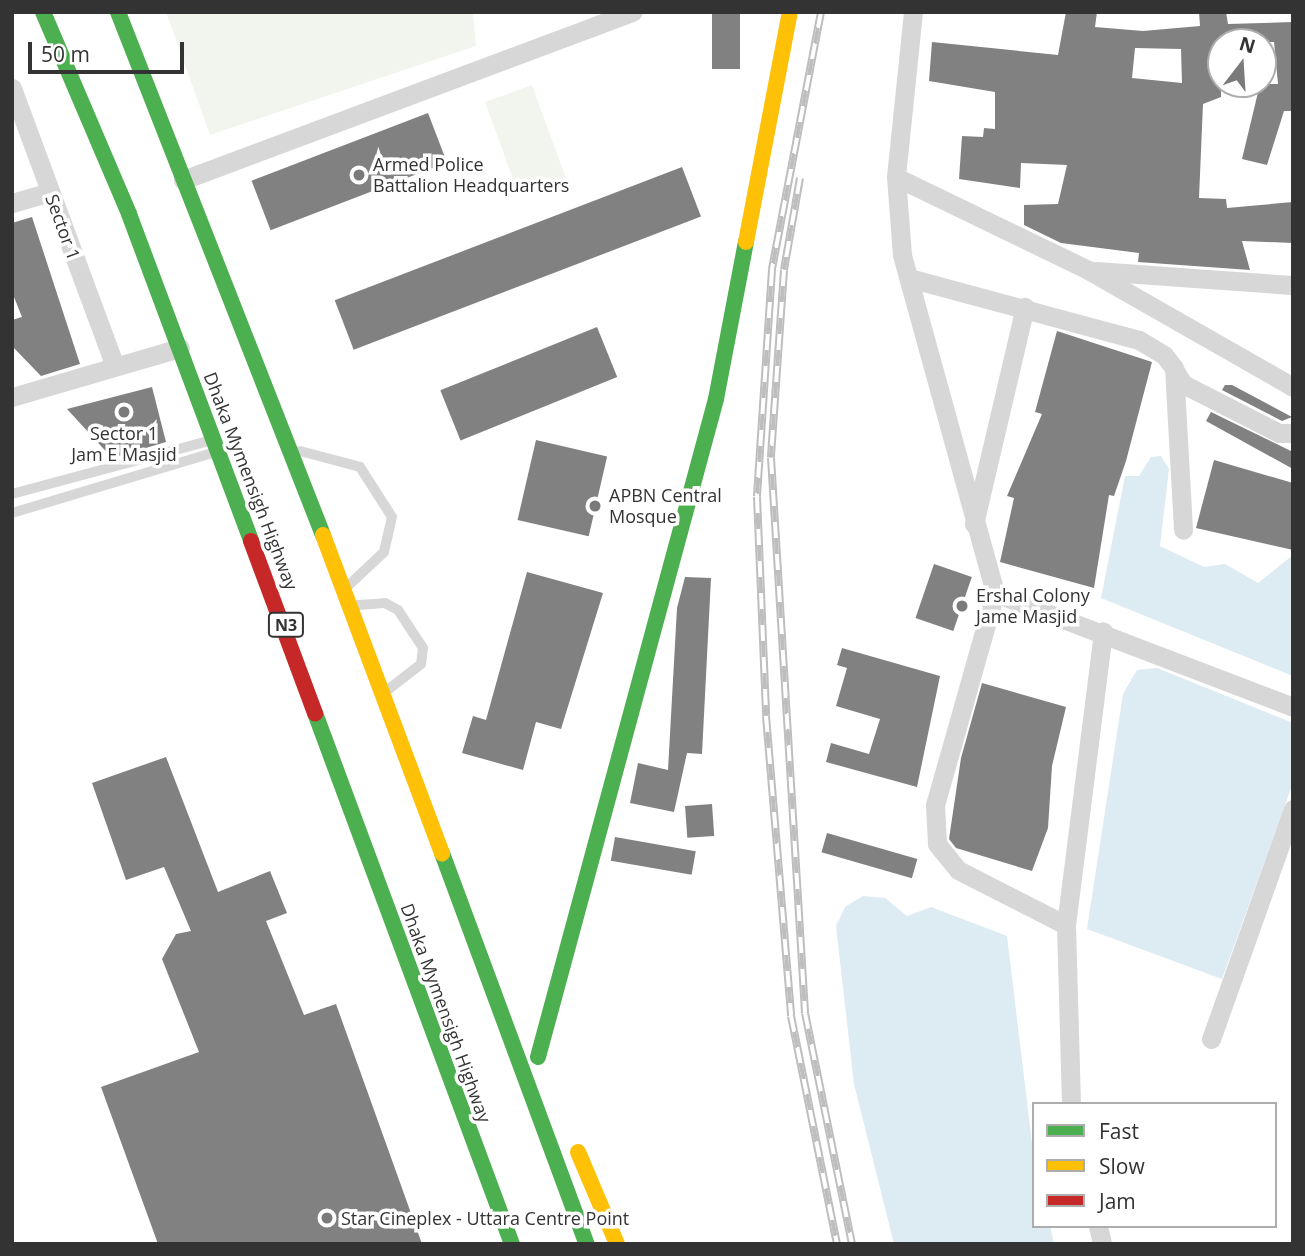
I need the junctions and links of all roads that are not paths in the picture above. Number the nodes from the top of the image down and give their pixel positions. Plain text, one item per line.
1 (43, 12) edge
2 (118, 12) edge
3 (633, 12) edge
4 (790, 12) edge
5 (913, 12) edge
6 (12, 88) edge
7 (896, 177) junction
8 (183, 180) junction
9 (50, 192) junction
10 (12, 203) edge
11 (1088, 270) junction
12 (909, 278) junction
13 (1293, 285) edge
14 (1025, 307) junction
15 (180, 348) junction
16 (115, 366) junction
17 (1174, 368) junction
18 (1293, 387) edge
19 (12, 397) edge
20 (1293, 433) edge
21 (217, 445) junction
22 (289, 452) junction
23 (12, 494) edge
24 (12, 513) edge
25 (973, 529) junction
26 (1183, 530) dead end
27 (344, 587) junction
28 (995, 593) junction
29 (351, 608) junction
30 (1103, 631) junction
31 (383, 692) junction
32 (1293, 706) edge
33 (1293, 809) edge
34 (1066, 925) junction
35 (494, 994) junction
36 (1211, 1039) dead end
37 (1071, 1102) edge
38 (569, 1132) dead end
39 (512, 1244) edge
40 (587, 1244) edge
41 (617, 1244) edge

1 - 15 main road, Dhaka Mymensigh Highway / N3
2 - 8 main road
3 - 8 street
4 - 35 main road
5 - 7 street
6 - 9 street, Sector 1
7 - 11 street
7 - 12 street
8 - 22 main road
9 - 10 street
9 - 16 street, Sector 1
11 - 13 street
11 - 18 street
12 - 14 street
12 - 25 street
14 - 17 street
14 - 25 street
15 - 16 street
15 - 21 main road, Dhaka Mymensigh Highway / N3
16 - 19 street
17 - 20 street
17 - 26 street
21 - 23 lane
21 - 24 lane
21 - 39 main road, Dhaka Mymensigh Highway / N3
22 - 27 main road
22 - 27 lane
25 - 28 street
27 - 29 main road
28 - 30 street
28 - 34 street
29 - 31 main road
29 - 31 lane
30 - 32 street
30 - 34 street
31 - 35 main road
33 - 36 street
34 - 37 street
35 - 40 main road
38 - 41 main road

